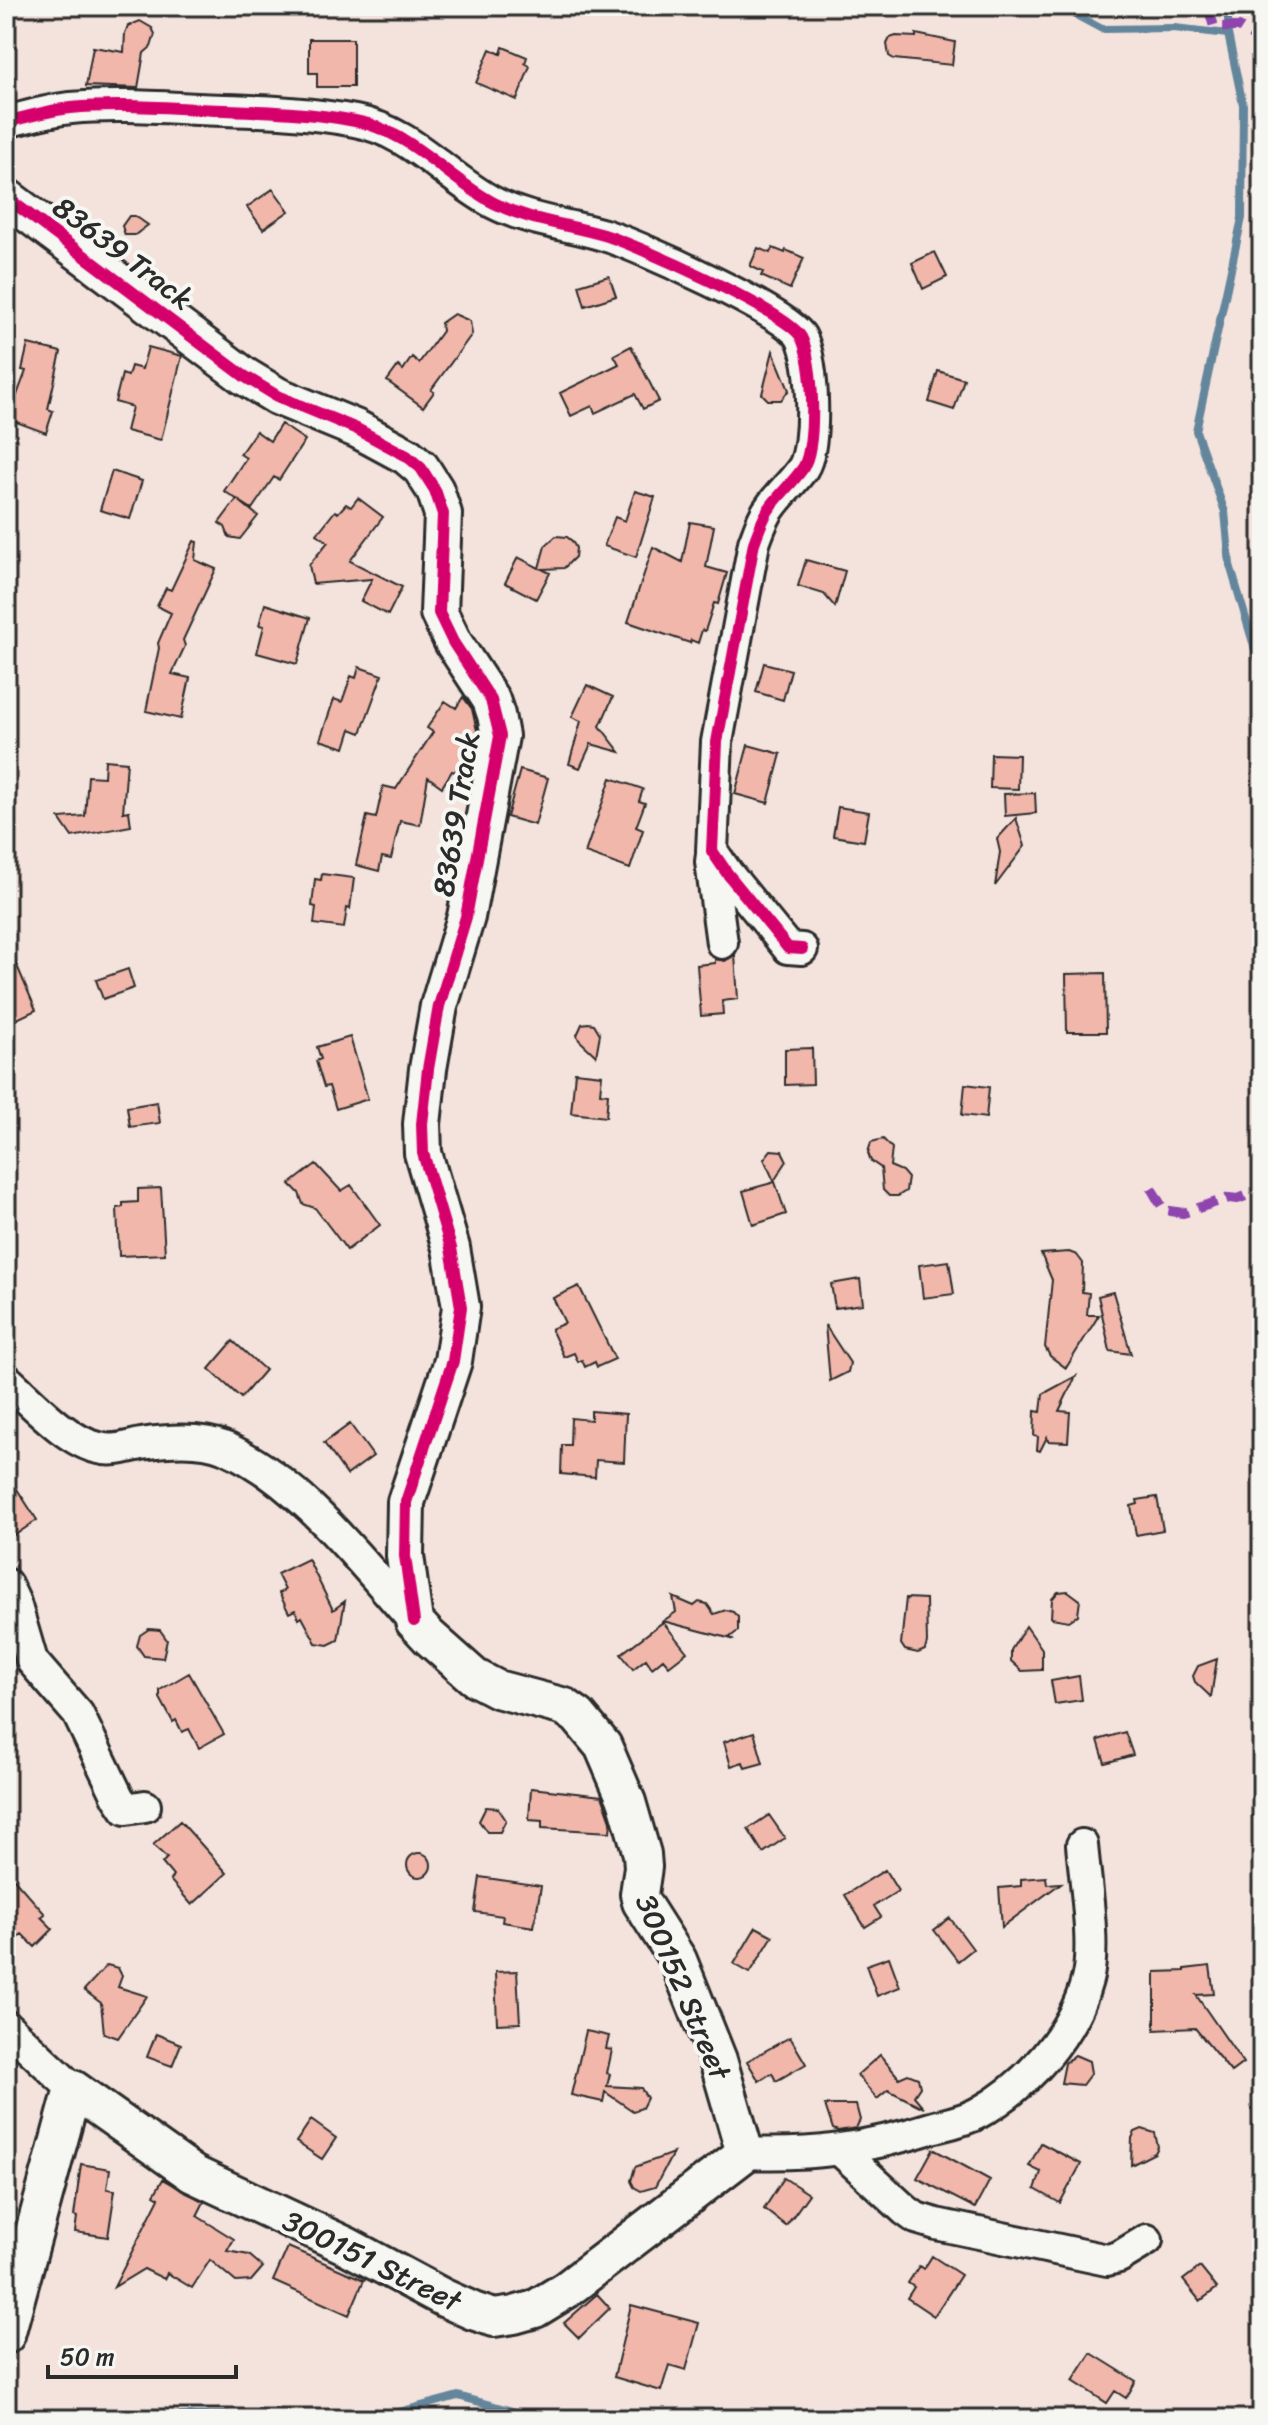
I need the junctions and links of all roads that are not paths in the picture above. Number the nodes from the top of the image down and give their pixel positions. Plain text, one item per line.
1 (6, 122) edge
2 (6, 197) edge
3 (712, 851) junction
4 (722, 943) dead end
5 (802, 949) dead end
6 (6, 1379) edge
7 (6, 1584) edge
8 (414, 1621) junction
9 (145, 1806) dead end
10 (1082, 1845) dead end
11 (6, 2026) edge
12 (73, 2089) junction
13 (841, 2151) junction
14 (745, 2153) junction
15 (1147, 2240) dead end
16 (7, 2332) edge

1 - 3 street
2 - 8 street, 83639 Track
3 - 4 street
3 - 5 street
6 - 8 street, 300152 Street
7 - 9 street
8 - 14 street, 300152 Street
10 - 13 street
11 - 12 street, 300151 Street
12 - 14 street, 300151 Street
12 - 16 street
13 - 14 street
13 - 15 street

